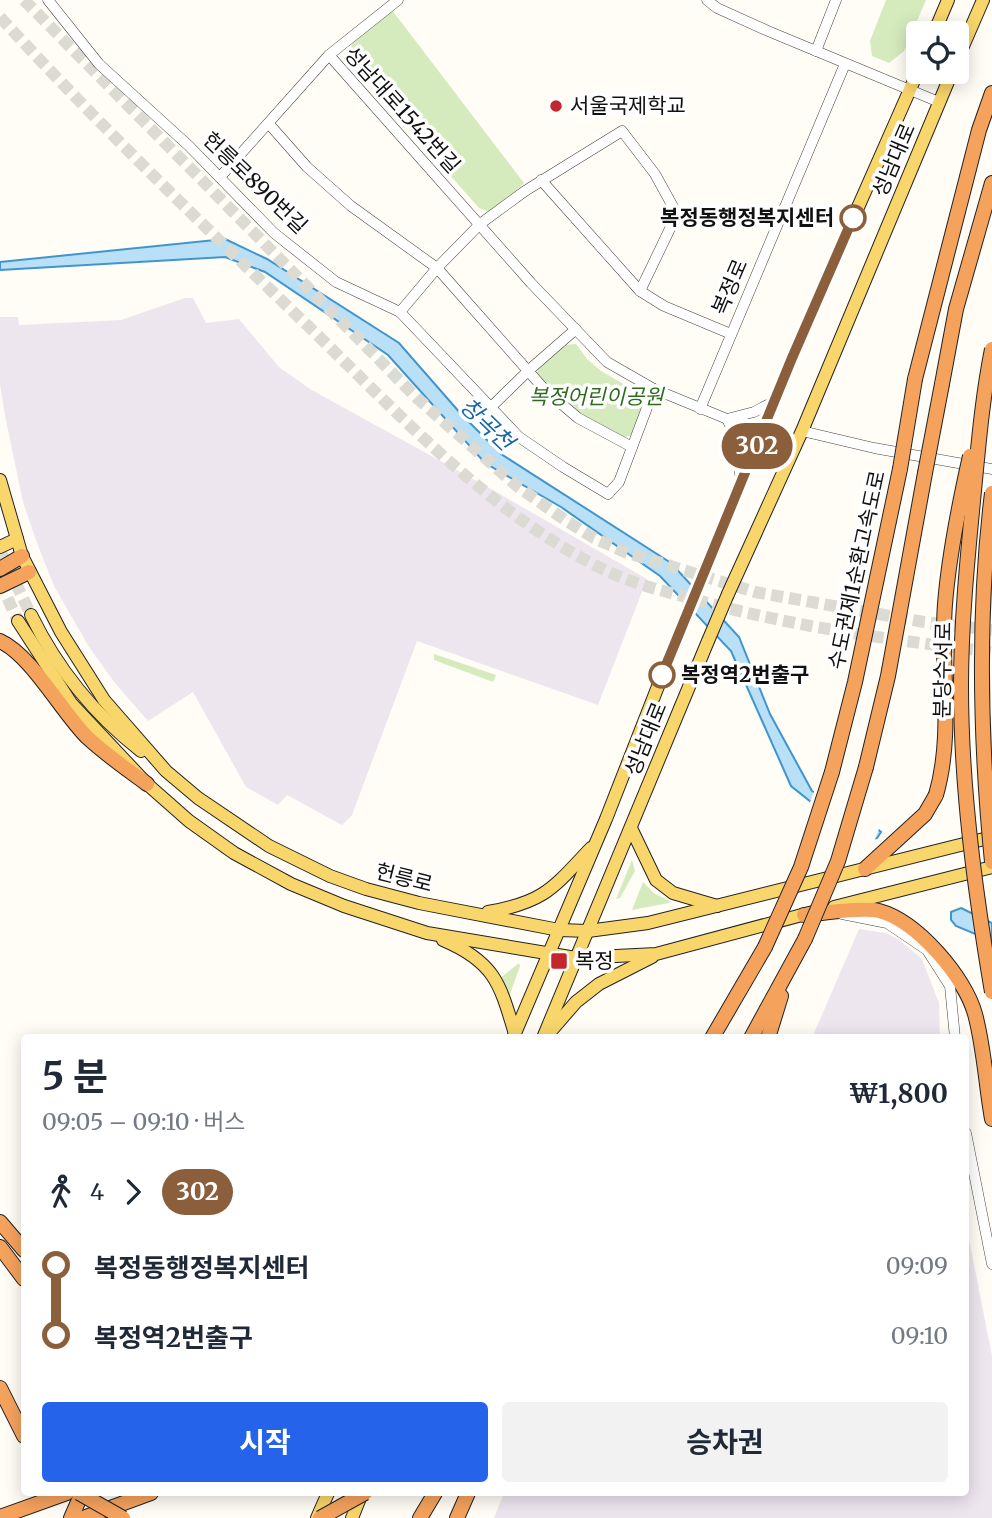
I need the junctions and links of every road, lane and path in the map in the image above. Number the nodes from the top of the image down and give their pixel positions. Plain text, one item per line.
1 (48, 0) edge
2 (398, 0) edge
3 (707, 0) edge
4 (836, 0) edge
5 (948, 0) edge
6 (983, 0) edge
7 (939, 21) edge
8 (969, 32) edge
9 (816, 51) junction
10 (329, 55) junction
11 (845, 64) junction
12 (912, 84) edge
13 (947, 84) edge
14 (909, 90) junction
15 (992, 93) edge
16 (939, 103) junction
17 (269, 124) junction
18 (220, 177) junction
19 (541, 180) junction
20 (992, 183) edge
21 (480, 224) junction
22 (437, 268) junction
23 (640, 291) junction
24 (400, 312) junction
25 (576, 329) junction
26 (731, 334) junction
27 (992, 349) edge
28 (529, 370) junction
29 (654, 388) junction
30 (984, 393) junction
31 (775, 401) junction
32 (490, 408) junction
33 (701, 409) junction
34 (727, 419) junction
35 (802, 431) junction
36 (632, 447) junction
37 (992, 469) edge
38 (0, 480) edge
39 (742, 481) junction
40 (992, 493) edge
41 (17, 539) junction
42 (0, 547) edge
43 (22, 556) junction
44 (0, 569) edge
45 (29, 572) junction
46 (0, 586) edge
47 (31, 615) tunnel mouth
48 (18, 621) tunnel mouth
49 (0, 641) edge
50 (166, 771) junction
51 (147, 784) junction
52 (631, 828) junction
53 (992, 837) edge
54 (596, 842) junction
55 (992, 865) edge
56 (865, 869) junction
57 (717, 906) junction
58 (836, 912) junction
59 (479, 914) junction
60 (804, 915) junction
61 (559, 930) junction
62 (588, 931) junction
63 (427, 933) junction
64 (548, 954) junction
65 (656, 954) junction
66 (576, 958) junction
67 (789, 971) junction
68 (992, 992) edge
69 (513, 1034) edge
70 (515, 1034) edge
71 (546, 1034) edge
72 (548, 1034) edge
73 (714, 1034) edge
74 (753, 1034) edge
75 (769, 1034) edge
76 (955, 1034) edge
77 (992, 1119) edge
78 (969, 1148) edge
79 (0, 1222) edge
80 (21, 1246) edge
81 (0, 1247) edge
82 (992, 1264) edge
83 (21, 1275) edge
84 (0, 1388) edge
85 (21, 1430) edge
86 (59, 1496) edge
87 (80, 1496) edge
88 (86, 1496) edge
89 (143, 1496) edge
90 (327, 1496) edge
91 (358, 1496) edge
92 (362, 1496) edge
93 (433, 1496) edge
94 (467, 1496) edge
95 (0, 1517) edge
96 (71, 1518) edge
97 (83, 1518) edge
98 (123, 1518) edge
99 (319, 1518) edge
100 (352, 1518) edge
101 (421, 1518) edge
102 (457, 1518) edge

1 - 18 street, 헌릉로890번길
2 - 10 street
3 - 9 street
4 - 9 street
5 - 7 main road
6 - 8 main road
9 - 11 street
10 - 17 street, 성남대로1542번길
10 - 21 street, 성남대로1542번길
11 - 14 street
11 - 26 street, 복정로
12 - 14 main road, 성남대로
13 - 16 main road, 성남대로
14 - 16 street
14 - 31 main road, 성남대로
15 - 73 highway, 수도권제1순환고속도로, bridge
16 - 35 main road, 성남대로
17 - 18 street, 성남대로1542번길
17 - 22 street
18 - 24 street, 헌릉로890번길
19 - 21 street
19 - 23 street
19 - 23 street
20 - 67 highway, bridge
21 - 22 street
21 - 25 street, 성남대로1542번길
22 - 24 street
22 - 28 street
23 - 26 street
24 - 32 street, 헌릉로890번길
25 - 28 street
25 - 29 street, 성남대로1542번길
26 - 33 street, 복정로
27 - 30 highway, 분당수서로, bridge
28 - 32 street
28 - 36 street
29 - 33 street, 성남대로1542번길
29 - 36 street, 헌릉로890번길
30 - 56 highway, bridge
30 - 68 highway, 분당수서로, bridge
31 - 34 street
31 - 39 main road, 성남대로
32 - 36 street, 헌릉로890번길
33 - 34 street, 성남대로1542번길
34 - 39 street
35 - 37 street
35 - 52 main road, 성남대로, bridge
38 - 41 main road, 헌릉로
39 - 54 main road, 성남대로, bridge
40 - 55 highway, 분당수서로, bridge
41 - 42 main road
41 - 43 main road, 헌릉로
43 - 44 highway
43 - 45 main road, 헌릉로
45 - 46 highway
45 - 50 main road, 헌릉로
47 - 50 main road
48 - 51 main road, 헌릉로
49 - 51 highway
50 - 59 main road, 헌릉로
51 - 63 main road, 헌릉로
52 - 57 main road
52 - 62 main road, 성남대로
53 - 56 main road, 헌릉로
54 - 59 main road
54 - 61 main road, 성남대로
55 - 60 main road, 헌릉로
56 - 57 main road, 헌릉로
57 - 62 main road, 헌릉로
58 - 60 highway
58 - 76 street
58 - 77 highway
59 - 61 main road, 헌릉로
60 - 65 main road, 헌릉로
61 - 62 main road, 헌릉로
61 - 64 main road, 성남대로
62 - 66 main road, 성남대로
63 - 64 main road, 헌릉로
63 - 69 main road
64 - 66 main road, 헌릉로
64 - 70 main road, 성남대로
65 - 66 main road, 헌릉로
65 - 72 main road
66 - 71 main road, 성남대로
67 - 74 highway
67 - 75 highway
78 - 82 street
79 - 80 highway
81 - 83 highway
84 - 85 highway
86 - 95 highway
87 - 96 highway
88 - 98 highway, bridge
89 - 97 highway
90 - 99 main road
91 - 99 highway, bridge
92 - 100 main road
93 - 101 highway
94 - 102 highway

